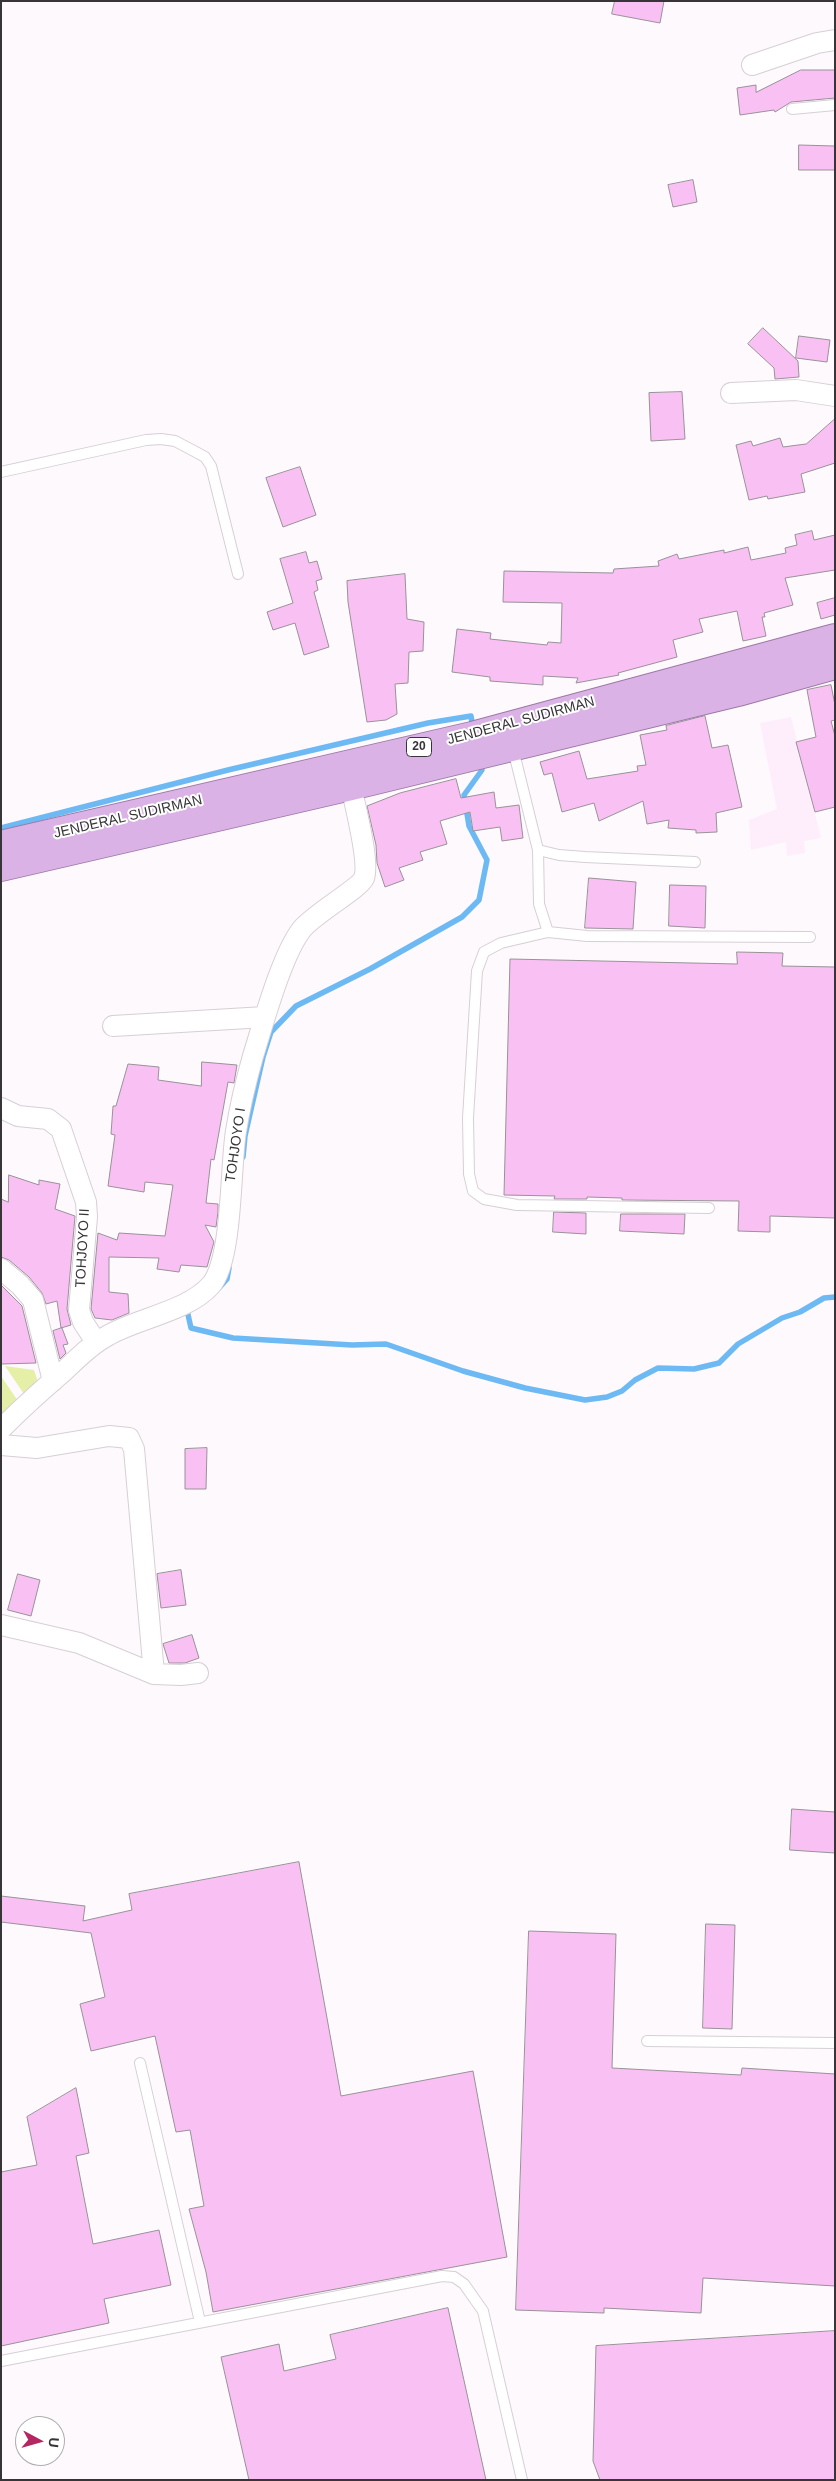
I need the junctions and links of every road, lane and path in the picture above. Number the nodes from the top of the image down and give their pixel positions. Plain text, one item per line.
1 (835, 40) edge
2 (752, 65) dead end
3 (835, 105) edge
4 (792, 109) dead end
5 (731, 393) dead end
6 (835, 396) edge
7 (1, 472) edge
8 (238, 574) dead end
9 (835, 638) edge
10 (835, 665) edge
11 (510, 736) junction
12 (386, 766) junction
13 (351, 786) junction
14 (17, 849) edge
15 (538, 850) junction
16 (695, 862) dead end
17 (1, 867) edge
18 (548, 932) junction
19 (810, 937) dead end
20 (265, 1017) junction
21 (113, 1026) dead end
22 (1, 1108) edge
23 (709, 1208) dead end
24 (1, 1268) edge
25 (96, 1342) junction
26 (53, 1381) junction
27 (1, 1429) edge
28 (1, 1445) edge
29 (1, 1625) edge
30 (198, 1673) dead end
31 (154, 1674) junction
32 (648, 2041) dead end
33 (835, 2043) edge
34 (140, 2063) dead end
35 (200, 2322) junction
36 (1, 2361) edge
37 (522, 2480) edge

1 - 2 street
3 - 4 lane
5 - 6 street
7 - 8 lane
9 - 11 highway, JENDERAL SUDIRMAN / 20
10 - 11 highway, JENDERAL SUDIRMAN / 20
11 - 12 highway, JENDERAL SUDIRMAN / 20
11 - 15 lane
12 - 13 highway, JENDERAL SUDIRMAN / 20
12 - 14 highway, JENDERAL SUDIRMAN / 20
13 - 14 highway, JENDERAL SUDIRMAN / 20
13 - 20 street, TOHJOYO I
14 - 17 highway, JENDERAL SUDIRMAN / 20
15 - 16 lane
15 - 18 lane
18 - 19 lane
18 - 23 lane
20 - 21 street
20 - 25 street, TOHJOYO I
22 - 25 street, TOHJOYO II
24 - 26 street
25 - 26 street, TOHJOYO I
26 - 27 street, TOHJOYO I
28 - 31 street
29 - 31 street
30 - 31 street
32 - 33 lane
34 - 35 lane
35 - 36 lane
35 - 37 lane

